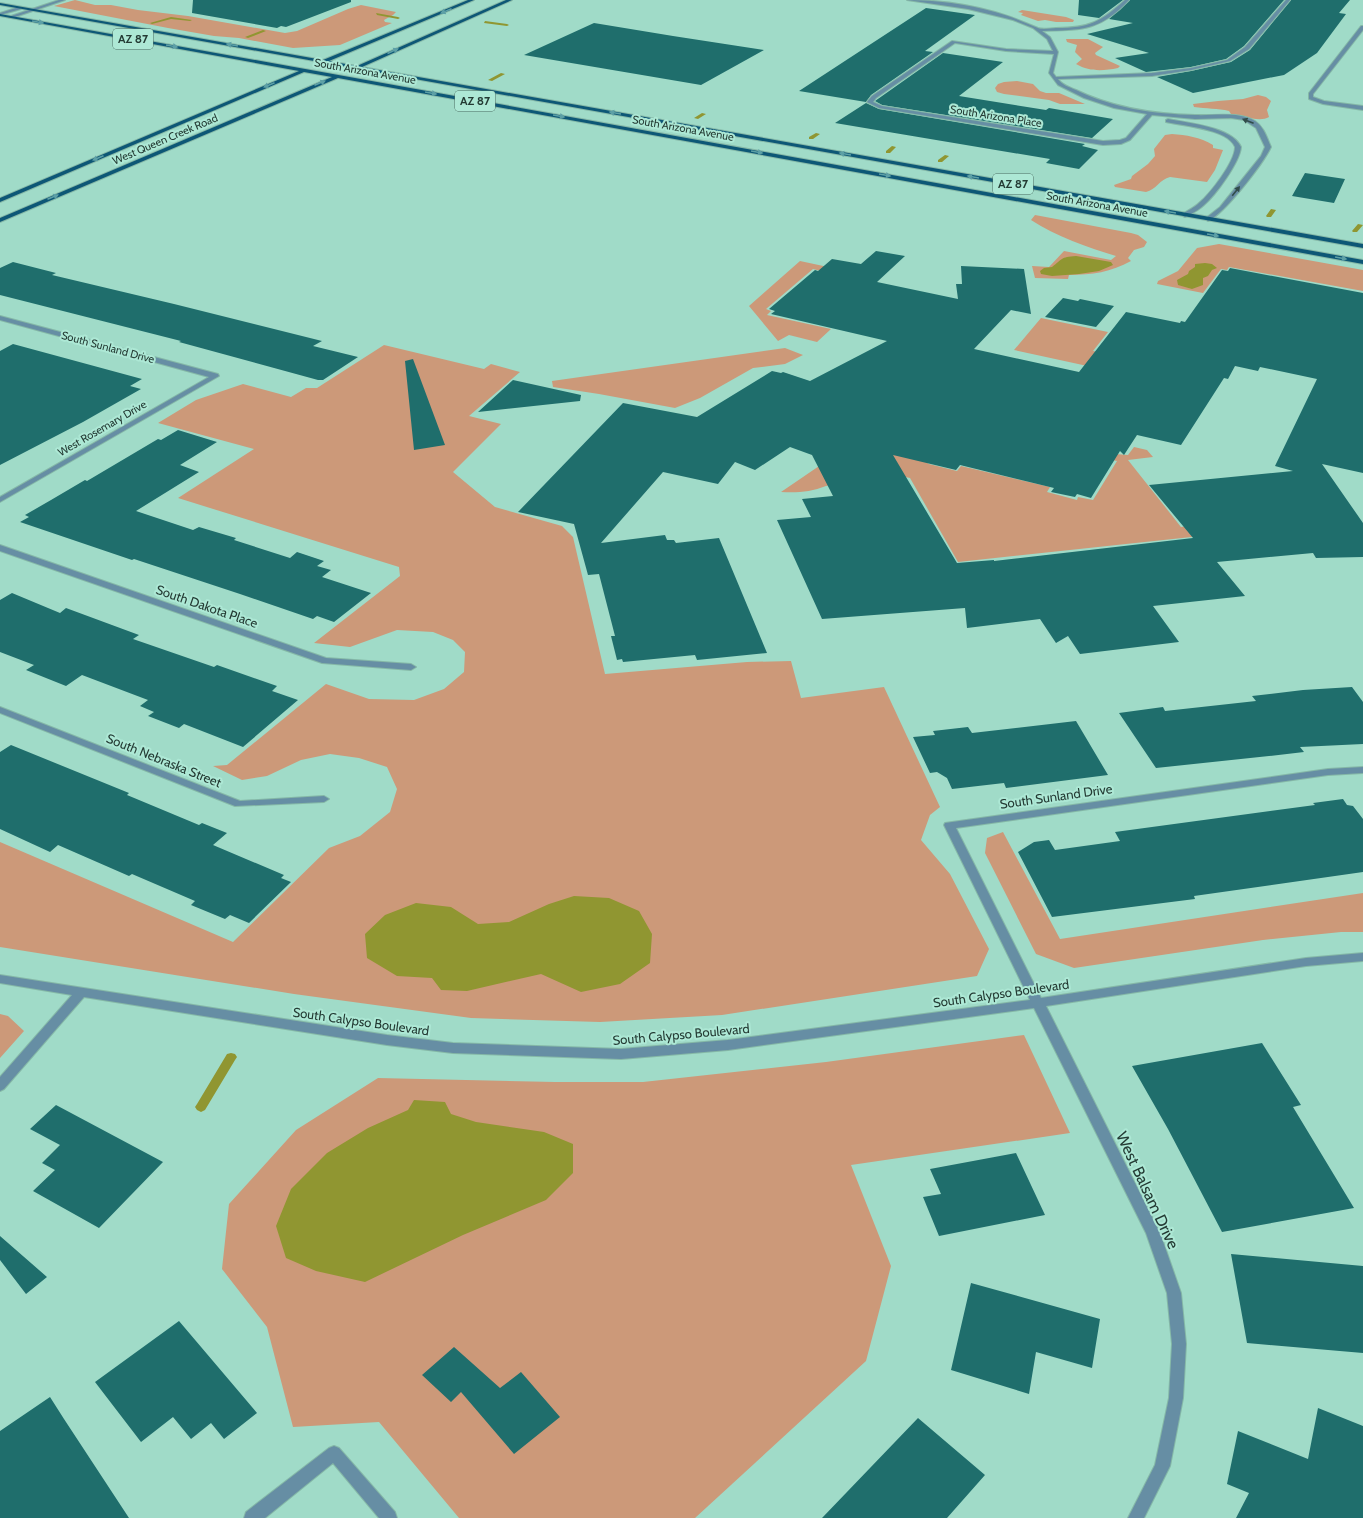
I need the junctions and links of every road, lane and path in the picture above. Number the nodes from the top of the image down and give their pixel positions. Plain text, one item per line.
1 (63, 0) edge
2 (472, 0) edge
3 (510, 0) edge
4 (909, 0) edge
5 (964, 0) edge
6 (1128, 0) edge
7 (1288, 0) edge
8 (0, 4) edge
9 (33, 4) dead end
10 (955, 6) junction
11 (20, 7) junction
12 (33, 10) junction
13 (0, 14) edge
14 (10, 17) junction
15 (1363, 27) edge
16 (1040, 30) junction
17 (1056, 53) junction
18 (325, 61) junction
19 (358, 67) junction
20 (304, 70) junction
21 (337, 76) junction
22 (1054, 78) junction
23 (1363, 108) edge
24 (1150, 114) junction
25 (1207, 117) junction
26 (1199, 127) junction
27 (722, 132) junction
28 (716, 136) dead end
29 (711, 139) dead end
30 (705, 143) junction
31 (0, 200) edge
32 (1185, 215) junction
33 (1208, 219) junction
34 (0, 220) edge
35 (1363, 246) edge
36 (1363, 262) edge
37 (0, 318) edge
38 (12, 322) junction
39 (0, 327) edge
40 (215, 376) joint
41 (0, 500) edge
42 (0, 548) edge
43 (411, 667) dead end
44 (0, 710) edge
45 (1363, 770) edge
46 (324, 800) dead end
47 (1363, 957) edge
48 (0, 979) edge
49 (81, 992) junction
50 (1038, 1003) junction
51 (0, 1086) edge
52 (252, 1518) edge
53 (389, 1518) edge
54 (1136, 1518) edge

1 - 12 street
2 -> 18 main road, West Queen Creek Road
19 -> 3 main road, West Queen Creek Road
4 - 10 street
5 - 10 street
6 - 16 street
7 - 22 street
8 - 11 main road, South Arizona Avenue / AZ 87
9 - 11 street
10 - 16 street
11 - 12 main road, South Arizona Avenue / AZ 87
11 - 13 street
12 - 14 street
18 -> 12 main road, South Arizona Avenue / AZ 87
13 - 14 main road, South Arizona Avenue / AZ 87
14 -> 20 main road, South Arizona Avenue / AZ 87
15 - 23 street
16 - 17 street
17 - 22 street
17 - 24 street, South Arizona Place
18 - 19 main road, South Arizona Avenue / AZ 87
18 - 20 main road, West Queen Creek Road
19 - 21 main road, West Queen Creek Road
27 -> 19 main road, South Arizona Avenue / AZ 87
20 - 21 main road, South Arizona Avenue / AZ 87
20 -> 31 main road, West Queen Creek Road
21 -> 30 main road, South Arizona Avenue / AZ 87
34 -> 21 main road, West Queen Creek Road
22 - 24 street
24 - 25 street
24 - 26 street
25 - 26 street
33 -> 25 street
26 - 32 street
27 - 28 main road
32 -> 27 main road, South Arizona Avenue / AZ 87
29 - 30 main road
30 -> 36 main road, South Arizona Avenue / AZ 87
32 - 33 main road, South Arizona Avenue / AZ 87
33 - 35 main road, South Arizona Avenue / AZ 87
37 - 38 street, South Sunland Drive
38 - 39 street
38 - 40 street, South Sunland Drive
40 - 41 street, West Rosemary Drive
42 - 43 street, South Dakota Place
44 - 46 street, South Nebraska Street
45 - 50 street, South Sunland Drive
47 - 50 street, South Calypso Boulevard
48 - 49 street, South Calypso Boulevard
49 - 50 street, South Calypso Boulevard
49 - 51 street
50 - 54 street, West Balsam Drive
52 - 53 street

